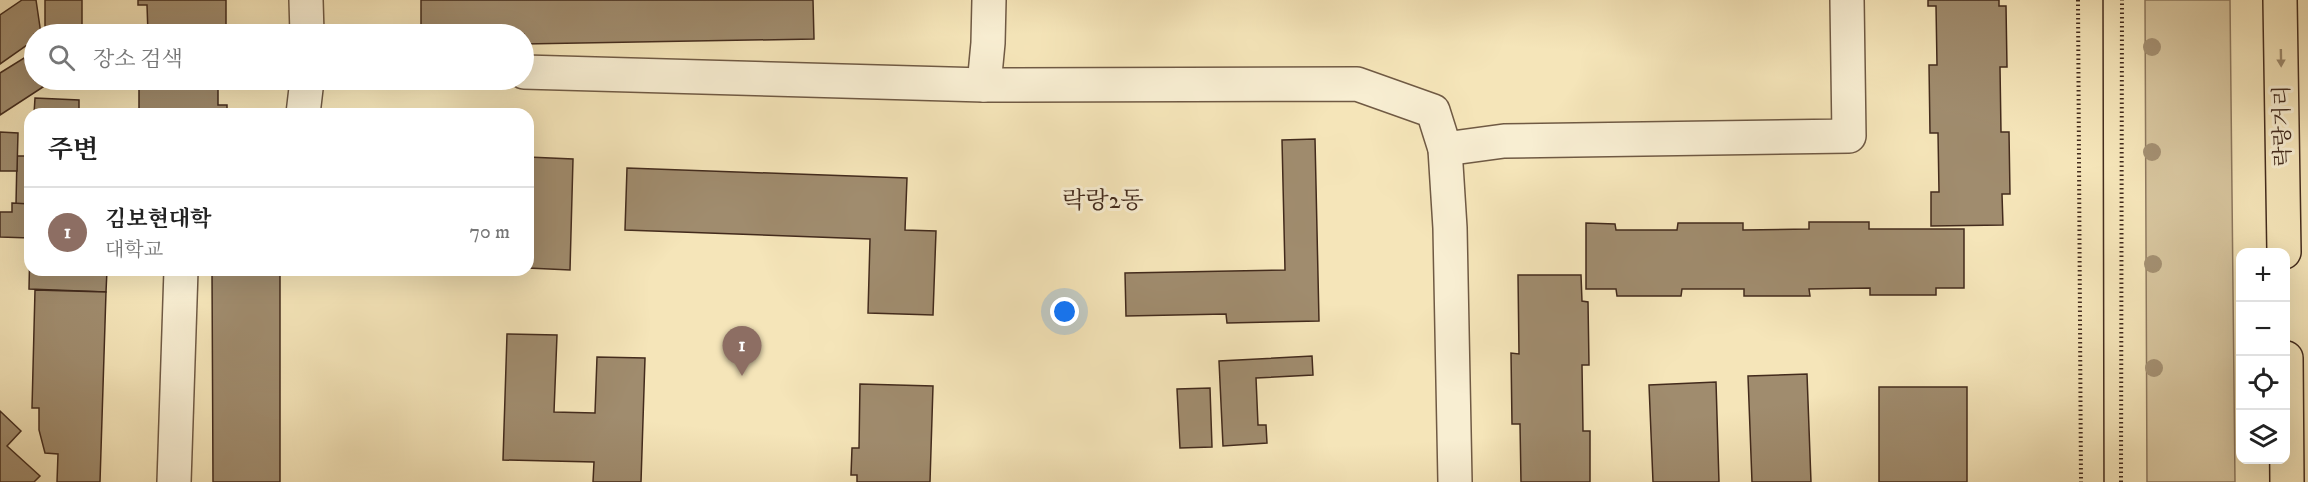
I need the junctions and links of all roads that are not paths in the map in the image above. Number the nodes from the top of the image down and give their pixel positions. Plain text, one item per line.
1 (306, 0) edge
2 (989, 0) edge
3 (1847, 0) edge
4 (2280, 0) edge
5 (307, 24) edge
6 (534, 72) edge
7 (984, 85) junction
8 (306, 90) edge
9 (304, 108) edge
10 (1445, 148) junction
11 (2284, 248) edge
12 (181, 276) edge
13 (2287, 410) edge
14 (174, 482) edge
15 (1455, 482) edge
16 (2288, 482) edge

1 - 5 street
2 - 7 street
3 - 10 street
4 -> 11 main road, 락랑거리
6 - 7 street
7 - 10 street
8 - 9 street
10 - 15 street
12 - 14 street
13 - 16 main road

